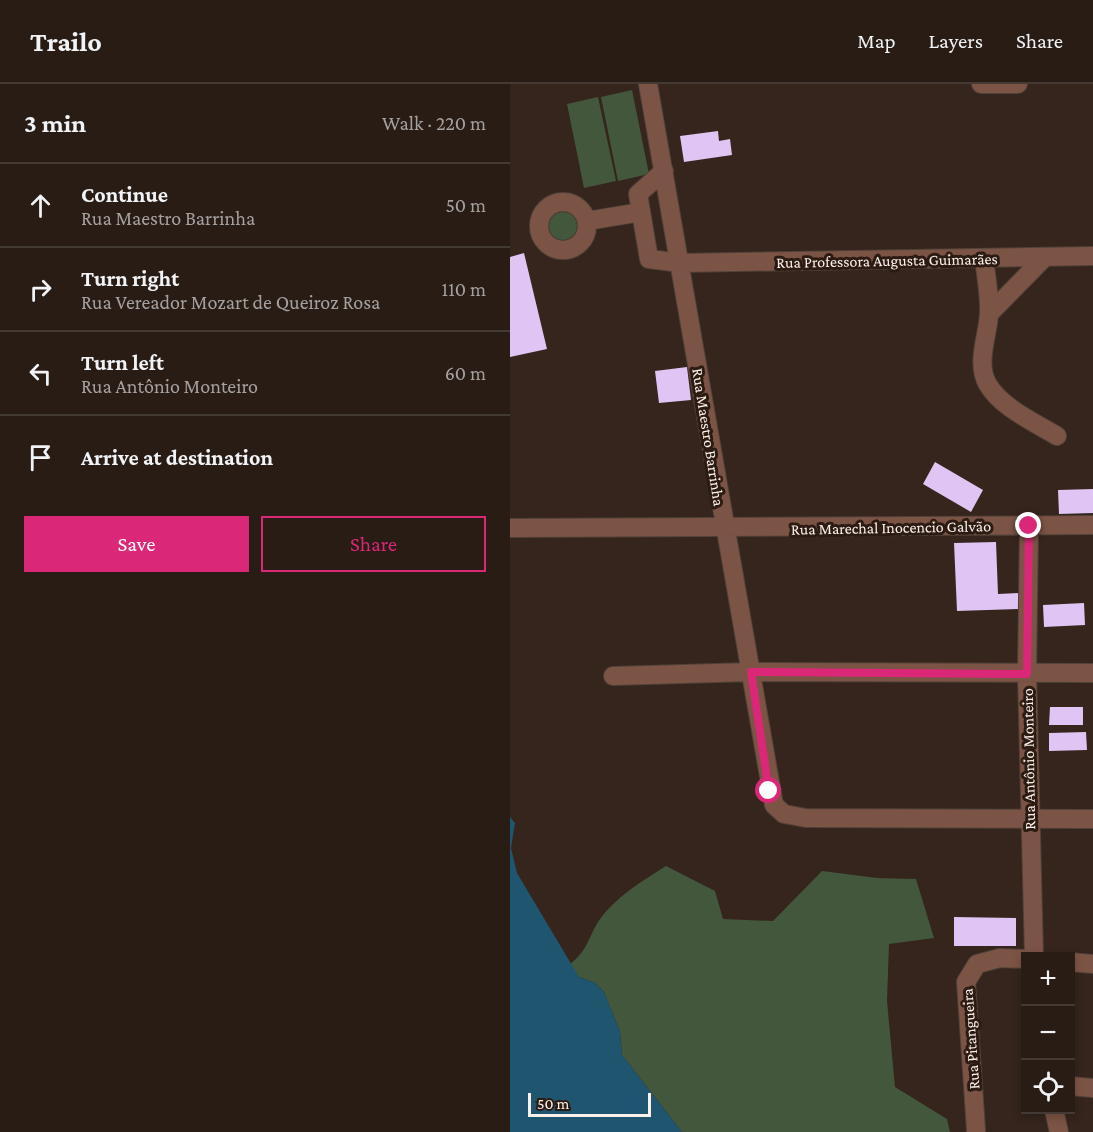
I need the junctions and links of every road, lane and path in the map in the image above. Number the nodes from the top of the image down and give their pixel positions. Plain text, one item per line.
1 (648, 84) edge
2 (1018, 84) edge
3 (986, 85) edge
4 (664, 171) junction
5 (641, 212) junction
6 (587, 221) dead end
7 (1093, 256) edge
8 (1045, 257) junction
9 (984, 258) junction
10 (681, 263) junction
11 (989, 314) junction
12 (1057, 436) dead end
13 (1093, 525) edge
14 (1029, 526) junction
15 (510, 528) edge
16 (724, 529) junction
17 (751, 672) junction
18 (1093, 673) edge
19 (1027, 674) junction
20 (613, 676) dead end
21 (1093, 819) edge
22 (1029, 820) junction
23 (1034, 952) edge
24 (1021, 959) edge
25 (1075, 962) edge
26 (1093, 964) edge
27 (1075, 1086) edge
28 (1093, 1088) edge
29 (1055, 1114) edge
30 (976, 1130) dead end
31 (1059, 1132) edge

1 - 4 street, Rua Maestro Barrinha
2 - 3 street
4 - 5 street
4 - 10 street, Rua Maestro Barrinha
5 - 6 street
5 - 10 street, Rua Professora Augusta Guimarães
7 - 8 street, Rua Professora Augusta Guimarães
8 - 9 street, Rua Professora Augusta Guimarães
8 - 11 street
9 - 10 street, Rua Professora Augusta Guimarães
9 - 11 street
10 - 16 street, Rua Maestro Barrinha
11 - 12 street
13 - 14 street, Rua Marechal Inocencio Galvão
14 - 16 street, Rua Marechal Inocencio Galvão
14 - 19 street, Rua Antônio Monteiro
15 - 16 street, Rua Marechal Inocencio Galvão
16 - 17 street, Rua Maestro Barrinha
17 - 19 street
17 - 20 street
17 - 22 street, Rua Maestro Barrinha
18 - 19 street
19 - 22 street, Rua Antônio Monteiro
21 - 22 street
22 - 23 street, Rua Antônio Monteiro
24 - 30 street, Rua Pitangueira
25 - 26 street
27 - 28 street
29 - 31 street

